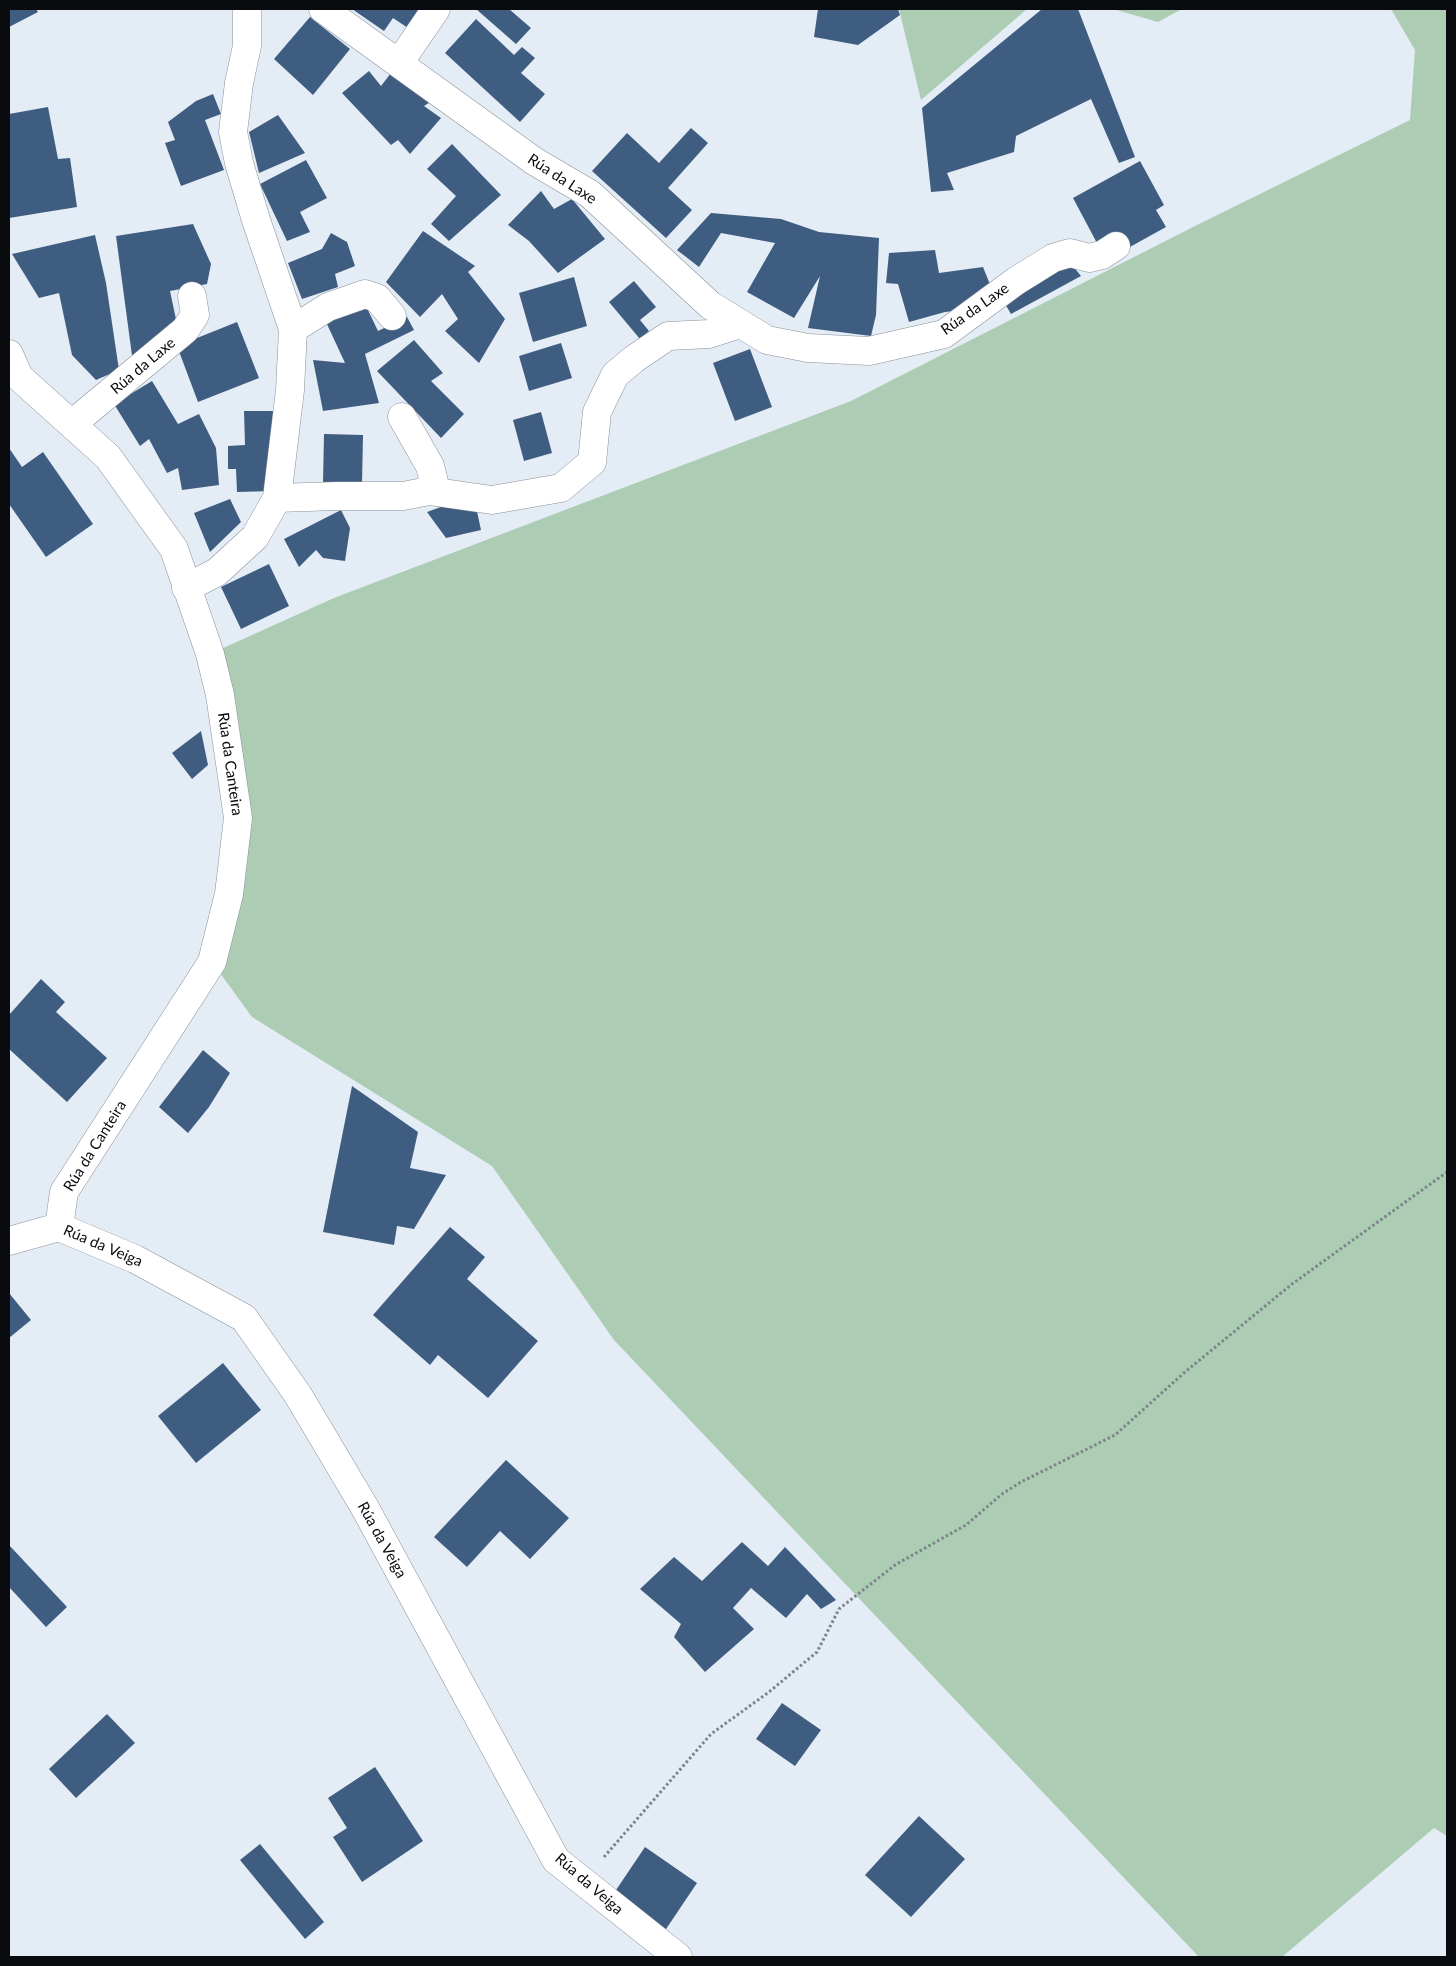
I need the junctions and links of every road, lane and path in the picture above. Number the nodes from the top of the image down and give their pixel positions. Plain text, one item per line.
1 (247, 9) edge
2 (323, 9) edge
3 (436, 9) edge
4 (399, 63) junction
5 (1116, 246) dead end
6 (192, 296) dead end
7 (392, 316) dead end
8 (740, 324) junction
9 (293, 329) junction
10 (9, 354) edge
11 (402, 417) dead end
12 (72, 424) junction
13 (429, 491) junction
14 (276, 498) junction
15 (186, 588) junction
16 (1447, 1172) edge
17 (59, 1227) junction
18 (9, 1241) edge
19 (583, 1882) junction
20 (678, 1957) edge

1 - 9 street
2 - 4 street, Rúa da Laxe
3 - 4 street
4 - 8 street, Rúa da Laxe
5 - 8 street, Rúa da Laxe
6 - 12 street, Rúa da Laxe
7 - 9 street
8 - 13 street
9 - 14 street
10 - 12 street, Rúa da Canteira
11 - 13 street
12 - 15 street, Rúa da Canteira
13 - 14 street
14 - 15 street
15 - 17 street, Rúa da Canteira
16 - 19 path
17 - 18 street, Rúa da Veiga
17 - 19 street, Rúa da Veiga
19 - 20 street, Rúa da Veiga

